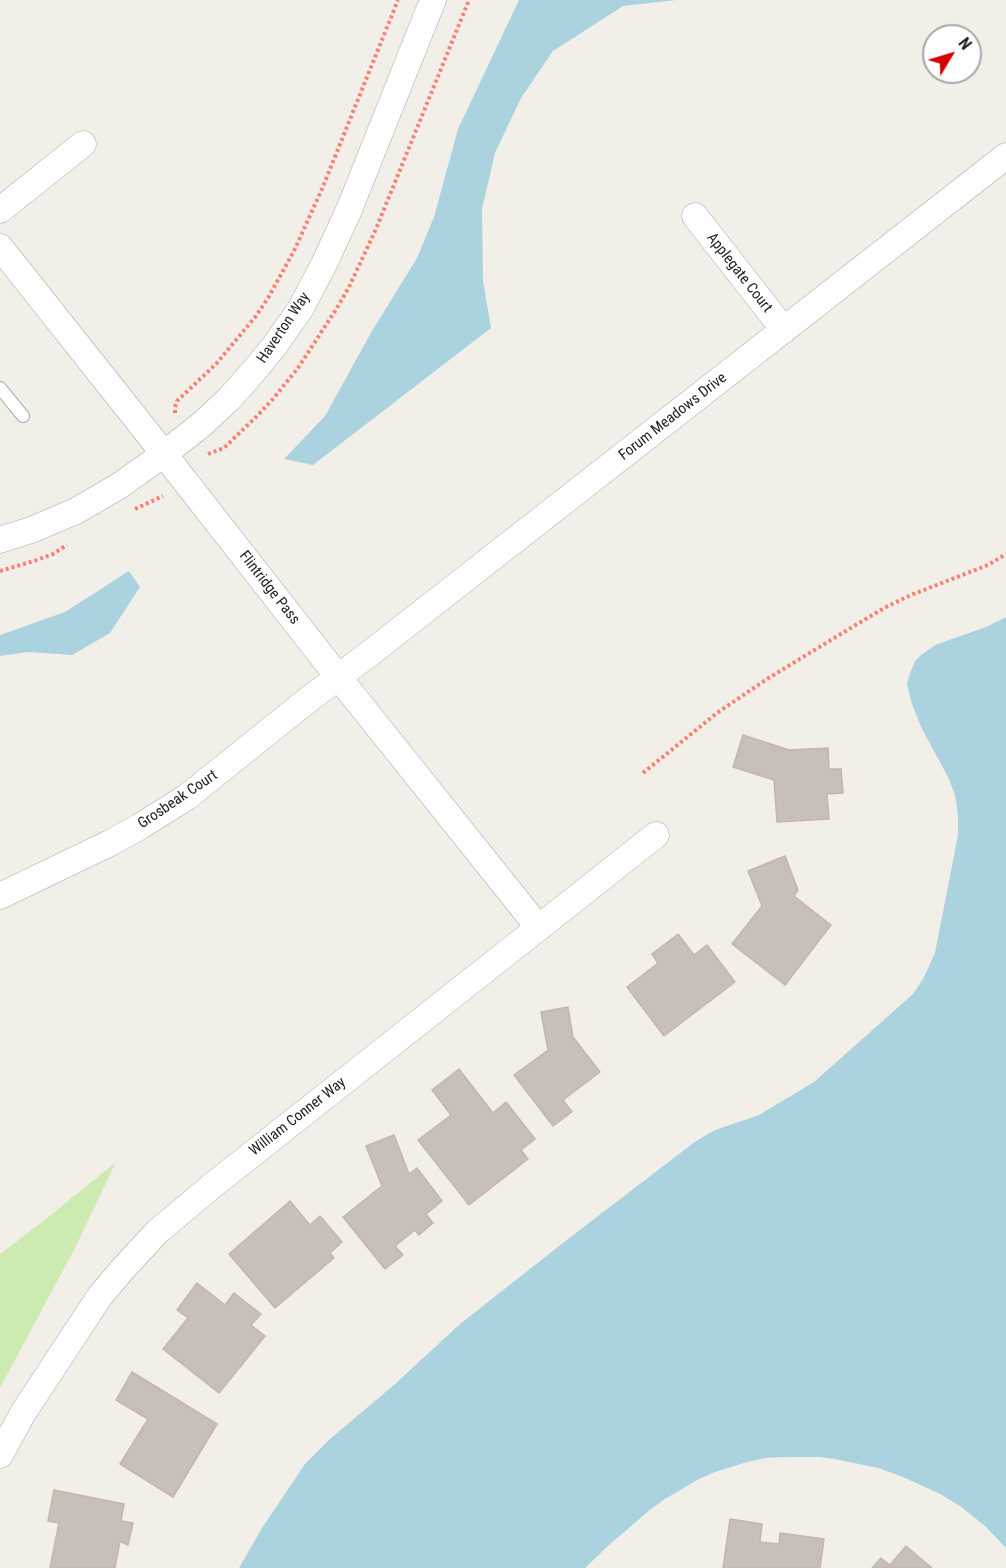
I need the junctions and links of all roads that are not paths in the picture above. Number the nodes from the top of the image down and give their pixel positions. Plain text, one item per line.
1 (433, 0) edge
2 (83, 144) dead end
3 (1006, 156) edge
4 (0, 210) edge
5 (695, 216) dead end
6 (0, 247) edge
7 (784, 330) junction
8 (0, 388) edge
9 (23, 416) dead end
10 (164, 454) junction
11 (0, 540) edge
12 (339, 678) junction
13 (656, 835) dead end
14 (0, 896) edge
15 (539, 928) junction
16 (0, 1455) edge

1 - 10 street, Haverton Way
2 - 4 street
3 - 7 street, Forum Meadows Drive
5 - 7 street, Applegate Court
6 - 10 street, Flintridge Pass
7 - 12 street, Forum Meadows Drive
8 - 9 lane
10 - 11 street, Haverton Way
10 - 12 street, Flintridge Pass
12 - 14 street, Grosbeak Court
12 - 15 street, Flintridge Pass
13 - 15 street, William Conner Way
15 - 16 street, William Conner Way

